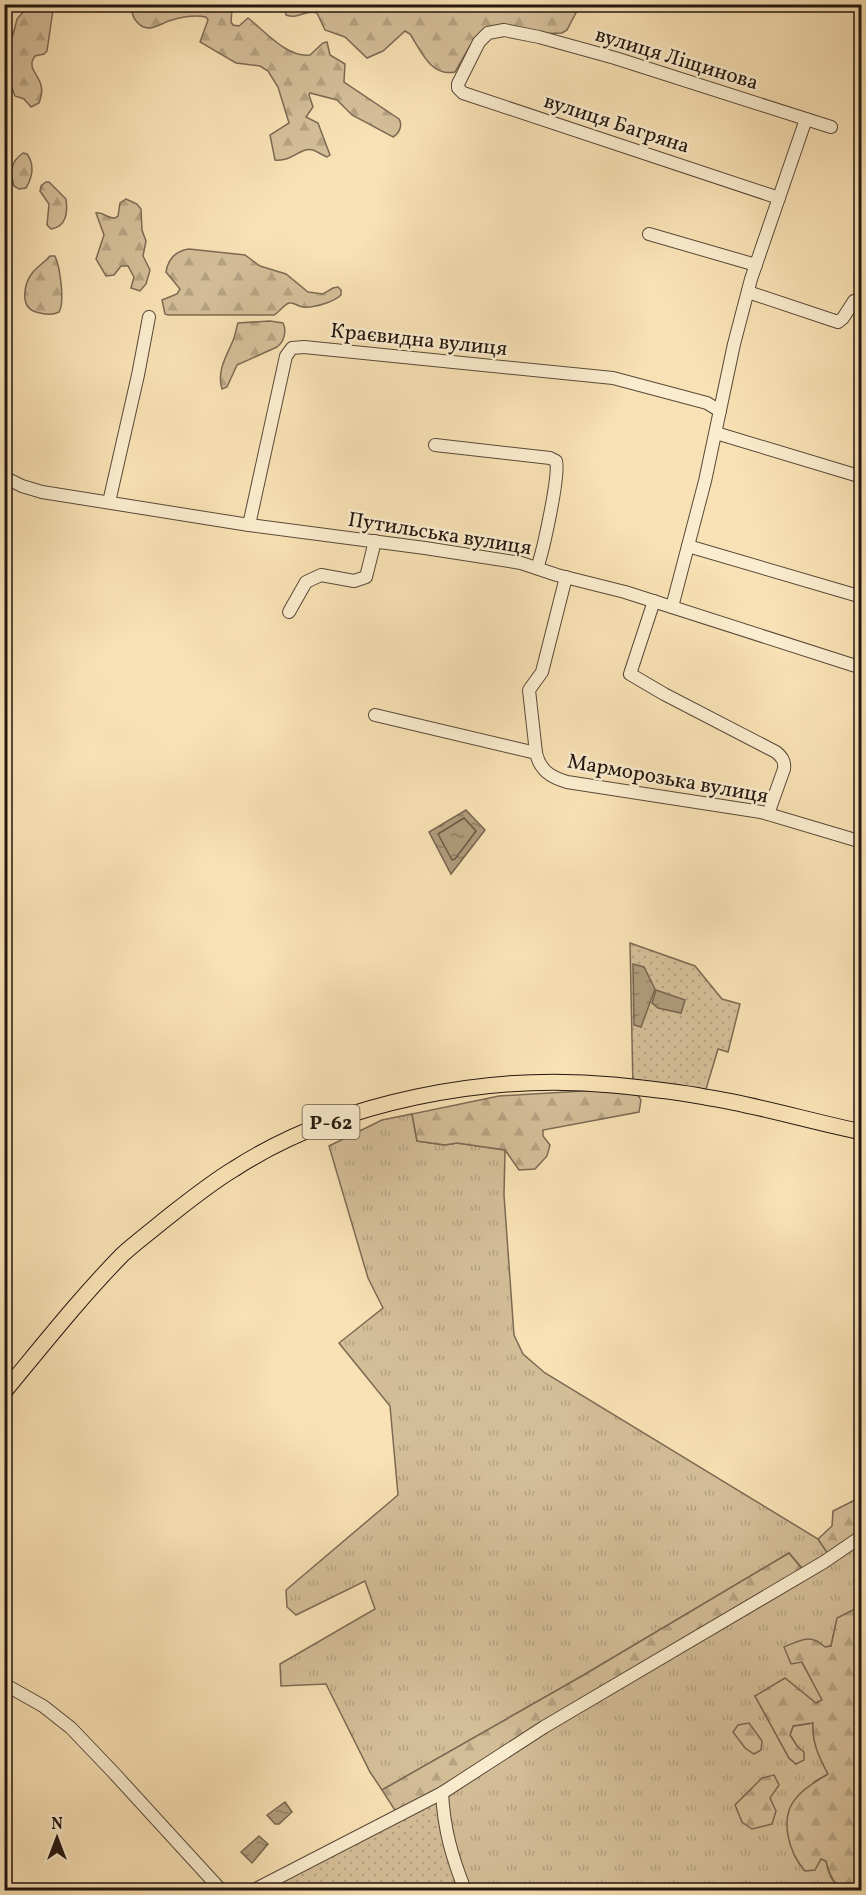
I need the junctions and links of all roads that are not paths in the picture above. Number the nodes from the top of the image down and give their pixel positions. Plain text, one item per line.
1 (463, 75) joint
2 (806, 118) junction
3 (831, 127) dead end
4 (779, 198) junction
5 (649, 234) dead end
6 (756, 265) junction
7 (748, 292) junction
8 (861, 303) edge
9 (149, 317) dead end
10 (720, 411) junction
11 (716, 434) junction
12 (435, 445) dead end
13 (4, 477) edge
14 (861, 477) edge
15 (109, 502) junction
16 (249, 525) junction
17 (375, 541) junction
18 (688, 546) junction
19 (537, 568) junction
20 (566, 577) junction
21 (861, 597) edge
22 (654, 601) junction
23 (672, 607) junction
24 (288, 612) dead end
25 (861, 668) edge
26 (375, 715) dead end
27 (536, 753) junction
28 (768, 814) junction
29 (861, 842) edge
30 (861, 1132) edge
31 (4, 1392) edge
32 (861, 1536) edge
33 (4, 1684) edge
34 (442, 1793) junction
35 (221, 1890) edge
36 (254, 1890) edge
37 (465, 1890) edge

1 - 2 street, вулиця Ліщинова
1 - 4 street, вулиця Багряна
2 - 3 street, вулиця Ліщинова
2 - 4 street
4 - 6 street
5 - 6 street
6 - 7 street
7 - 8 street
7 - 10 street
9 - 15 street
10 - 11 street
10 - 16 street, Краєвидна вулиця
11 - 14 street
11 - 18 street
12 - 19 street
13 - 15 street, Путильська вулиця
15 - 16 street, Путильська вулиця
16 - 17 street, Путильська вулиця
17 - 19 street, Путильська вулиця
17 - 24 street
18 - 21 street
18 - 23 street
19 - 20 street, Путильська вулиця
20 - 22 street, Путильська вулиця
20 - 27 street
22 - 23 street, Путильська вулиця
22 - 28 street
23 - 25 street, Путильська вулиця
26 - 27 street
27 - 28 street, Марморозька вулиця
28 - 29 street, Марморозька вулиця
30 - 31 main road, Р-62
32 - 34 street
33 - 35 street
34 - 36 street
34 - 37 street

